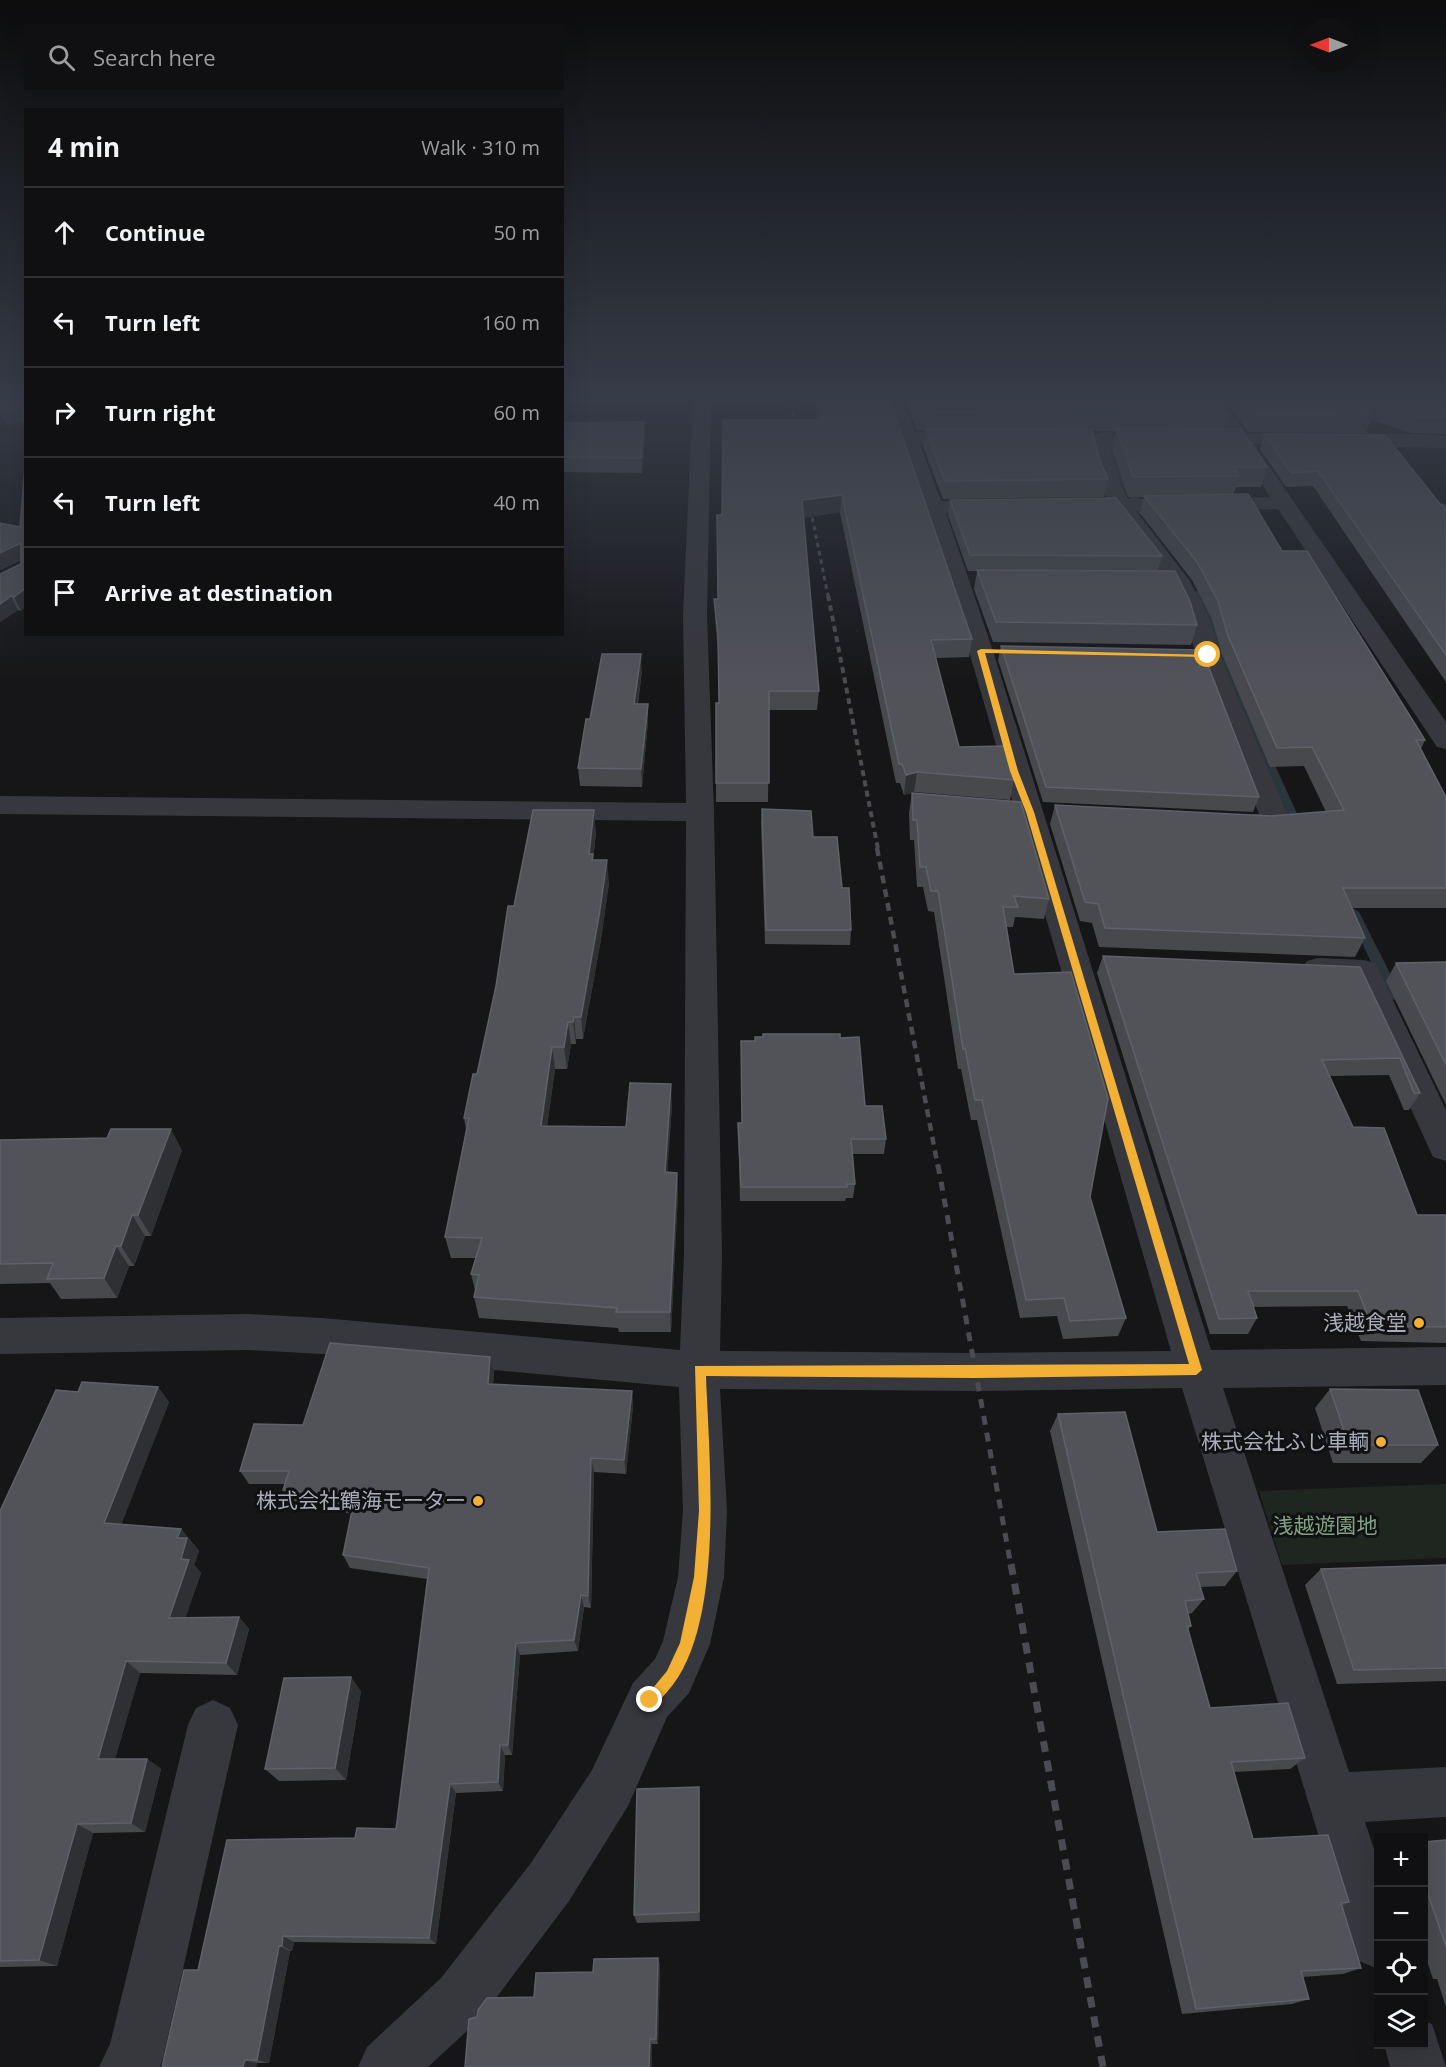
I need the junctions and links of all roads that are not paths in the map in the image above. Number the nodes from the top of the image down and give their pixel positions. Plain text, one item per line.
1 (699, 491) edge
2 (927, 491) edge
3 (1120, 491) edge
4 (1276, 491) edge
5 (1284, 503) junction
6 (1131, 505) junction
7 (1060, 506) edge
8 (933, 507) junction
9 (1014, 507) edge
10 (1121, 581) edge
11 (1179, 581) junction
12 (1446, 741) edge
13 (0, 805) edge
14 (700, 812) junction
15 (1218, 821) edge
16 (1294, 968) edge
17 (1446, 1147) edge
18 (0, 1336) edge
19 (1446, 1366) edge
20 (699, 1370) junction
21 (1196, 1370) junction
22 (213, 1725) dead end
23 (1446, 1792) edge
24 (1332, 1798) junction
25 (1378, 1941) edge
26 (1414, 2049) edge
27 (128, 2067) edge
28 (387, 2067) edge
29 (1419, 2067) edge

1 - 14 street
2 - 8 street
3 - 6 street
4 - 5 street
5 - 6 street
5 - 12 street
6 - 7 street
6 - 11 street
8 - 9 street
8 - 21 street
10 - 11 street
11 - 15 street
13 - 14 street
14 - 20 street
16 - 17 street
18 - 20 street
19 - 21 street
20 - 21 street
20 - 28 street
21 - 24 street
22 - 27 street
23 - 24 street
24 - 25 street
26 - 29 street

